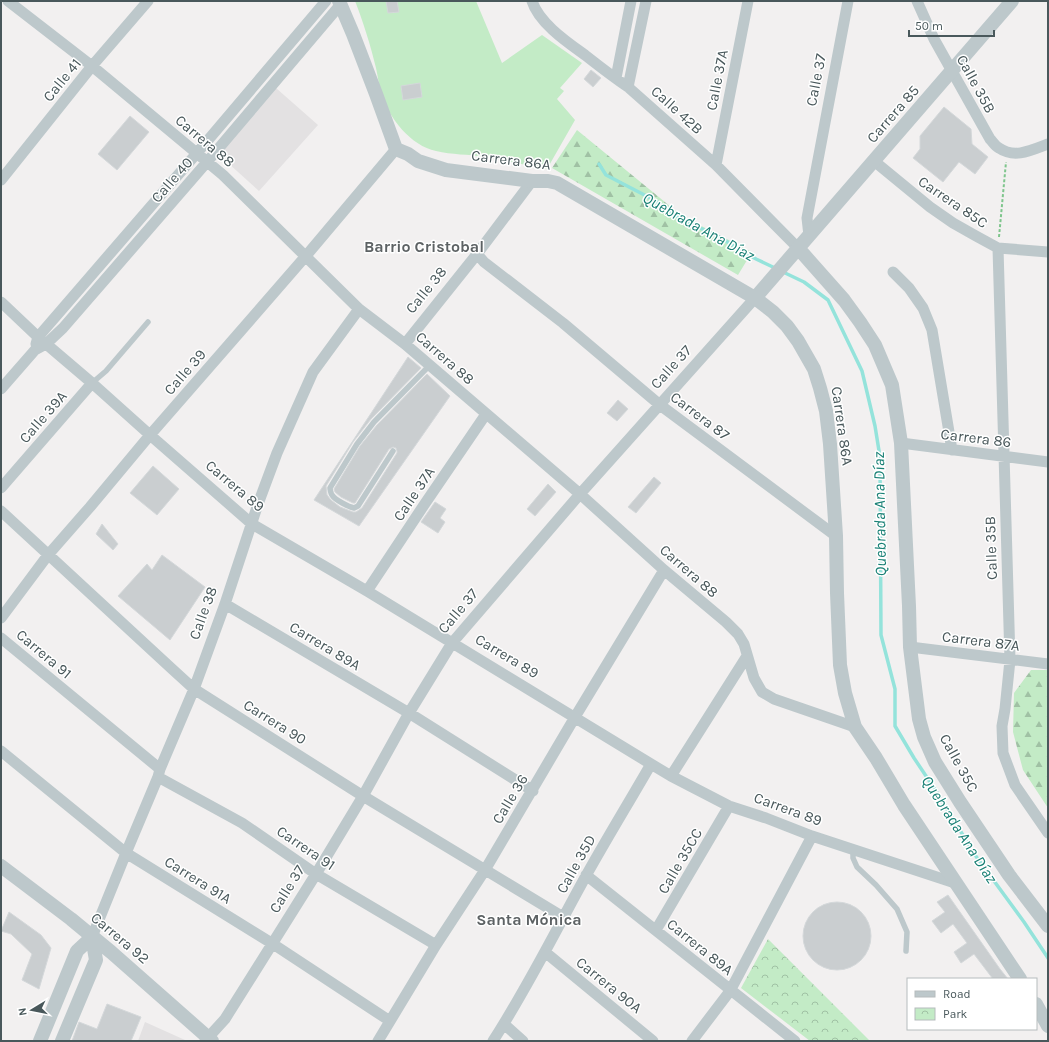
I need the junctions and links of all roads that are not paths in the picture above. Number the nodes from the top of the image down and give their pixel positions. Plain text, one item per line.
1 (8, 1) edge
2 (148, 1) edge
3 (326, 1) edge
4 (631, 1) edge
5 (646, 1) edge
6 (748, 1) edge
7 (848, 1) edge
8 (917, 1) edge
9 (1012, 1) edge
10 (340, 3) edge
11 (534, 4) edge
12 (92, 66) junction
13 (952, 71) junction
14 (616, 78) junction
15 (628, 87) junction
16 (1048, 144) edge
17 (396, 149) junction
18 (197, 153) junction
19 (874, 161) junction
20 (208, 162) junction
21 (716, 165) junction
22 (1, 180) edge
23 (532, 181) junction
24 (809, 236) junction
25 (998, 248) junction
26 (795, 252) junction
27 (1048, 252) edge
28 (477, 254) junction
29 (305, 256) junction
30 (893, 272) dead end
31 (755, 298) junction
32 (1, 302) edge
33 (359, 309) junction
34 (148, 322) dead end
35 (42, 341) junction
36 (405, 344) junction
37 (430, 366) junction
38 (92, 383) junction
39 (1, 388) edge
40 (660, 405) junction
41 (486, 414) junction
42 (150, 435) junction
43 (900, 443) junction
44 (952, 450) junction
45 (393, 451) dead end
46 (1003, 456) junction
47 (1048, 462) edge
48 (1, 488) edge
49 (580, 494) junction
50 (1, 511) edge
51 (252, 524) junction
52 (836, 536) junction
53 (48, 555) junction
54 (664, 570) junction
55 (367, 591) junction
56 (225, 604) junction
57 (1, 618) edge
58 (1, 638) edge
59 (452, 643) junction
60 (910, 647) junction
61 (747, 656) junction
62 (1010, 660) junction
63 (1048, 664) edge
64 (194, 688) junction
65 (409, 713) junction
66 (575, 717) junction
67 (855, 727) junction
68 (1, 751) edge
69 (651, 764) junction
70 (159, 773) junction
71 (672, 776) junction
72 (533, 791) junction
73 (362, 796) junction
74 (729, 806) junction
75 (1048, 834) edge
76 (812, 836) junction
77 (853, 849) junction
78 (126, 853) junction
79 (1, 866) edge
80 (485, 870) junction
81 (316, 874) junction
82 (586, 876) junction
83 (955, 883) junction
84 (563, 917) junction
85 (1048, 926) edge
86 (656, 930) junction
87 (92, 937) junction
88 (273, 944) junction
89 (436, 945) junction
90 (906, 951) dead end
91 (545, 952) junction
92 (1019, 978) edge
93 (730, 990) junction
94 (1037, 1006) edge
95 (390, 1021) junction
96 (504, 1024) junction
97 (1048, 1026) edge
98 (208, 1040) edge
99 (40, 1041) edge
100 (62, 1041) edge
101 (378, 1041) edge
102 (493, 1041) edge
103 (523, 1041) edge
104 (653, 1041) edge
105 (692, 1041) edge
106 (795, 1041) edge

1 - 12 street, Carrera 88
2 - 12 street, Calle 41
3 - 18 street, Calle 40
4 - 14 street
5 - 15 street
6 - 21 street, Calle 37A
7 - 24 street, Calle 37
8 - 13 street, Calle 35B
9 - 13 street, Carrera 85
10 - 17 street
10 - 20 street, Calle 40
11 - 14 street, Calle 42B
12 - 18 street, Carrera 88
12 - 22 street, Calle 41
13 - 16 street, Calle 35B
13 - 19 street, Carrera 85
14 - 15 street, Calle 42B
15 - 21 street, Calle 42B
17 - 23 street, Carrera 86A
17 - 29 street, Calle 39
18 - 20 street, Carrera 88
18 - 35 street, Calle 40
19 - 24 street, Carrera 85
19 - 25 street, Carrera 85C
20 - 29 street, Carrera 88
20 - 35 street, Calle 40
21 - 26 street, Calle 42B
23 - 28 street, Calle 38
23 - 31 street, Carrera 86A
24 - 26 street, Carrera 85
25 - 27 street, Carrera 85C
25 - 46 street, Calle 35B
26 - 31 street, Calle 37
26 - 43 street
28 - 36 street, Calle 38
28 - 40 street, Carrera 87
29 - 33 street, Carrera 88
29 - 42 street, Calle 39
30 - 44 street
31 - 40 street, Calle 37
31 - 52 street, Carrera 86A
32 - 35 street, Carrera 89
33 - 36 street, Carrera 88
33 - 51 street, Calle 38
34 - 38 lane
35 - 38 street, Carrera 89
35 - 39 street, Calle 40
36 - 37 street, Carrera 88
37 - 41 street, Carrera 88
37 - 45 lane
38 - 42 street, Carrera 89
38 - 48 street, Calle 39A
40 - 49 street, Calle 37
40 - 52 street, Carrera 87
41 - 49 street, Carrera 88
41 - 55 street, Calle 37A
42 - 51 street, Carrera 89
42 - 53 street, Calle 39
43 - 44 street, Carrera 86
43 - 60 street, Calle 35C
44 - 46 street, Carrera 86
46 - 47 street, Carrera 86
46 - 62 street, Calle 35B
49 - 54 street, Carrera 88
49 - 59 street, Calle 37
50 - 53 street, Carrera 90
51 - 55 street, Carrera 89
51 - 56 street, Calle 38
52 - 67 street
53 - 57 street, Calle 39
53 - 64 street, Carrera 90
54 - 61 street, Carrera 88
54 - 66 street, Calle 36
55 - 59 street, Carrera 89
56 - 64 street, Calle 38
56 - 65 street, Carrera 89A
58 - 70 street, Carrera 91
59 - 65 street, Calle 37
59 - 66 street, Carrera 89
60 - 62 street, Carrera 87A
60 - 85 street, Calle 35C
61 - 67 street, Carrera 88
61 - 71 street
62 - 63 street, Carrera 87A
62 - 75 street, Calle 35B
64 - 70 street, Calle 38
64 - 73 street, Carrera 90
65 - 72 street, Carrera 89A
65 - 73 street, Calle 37
66 - 69 street, Carrera 89
66 - 72 street, Calle 36
67 - 83 street
68 - 78 street, Carrera 91A
69 - 71 street, Carrera 89
69 - 82 street, Calle 35D
70 - 78 street, Calle 38
70 - 81 street, Carrera 91
71 - 74 street, Carrera 89
72 - 80 street, Calle 36
73 - 80 street, Carrera 90
73 - 81 street, Calle 37
74 - 76 street, Carrera 89
74 - 86 street, Calle 35CC
76 - 77 street, Carrera 89
76 - 93 street
77 - 83 street, Carrera 89
77 - 90 lane
78 - 87 street, Calle 38
78 - 88 street, Carrera 91A
79 - 87 street, Carrera 92
80 - 84 street, Carrera 90
80 - 89 street, Calle 36
81 - 88 street, Calle 37
81 - 89 street, Carrera 91
82 - 84 street, Calle 35D
82 - 86 street, Carrera 89A
83 - 92 street
84 - 91 street, Calle 35D
86 - 93 street, Carrera 89A
87 - 98 street, Carrera 92
87 - 99 street, Calle 38
87 - 100 street
88 - 95 street, Carrera 91A
88 - 98 street, Calle 37
89 - 95 street, Calle 36
91 - 96 street, Calle 35D
91 - 104 street, Carrera 90A
93 - 105 street
93 - 106 street, Carrera 89A
94 - 97 street
95 - 101 street, Calle 36
96 - 102 street, Calle 35D
96 - 103 street

